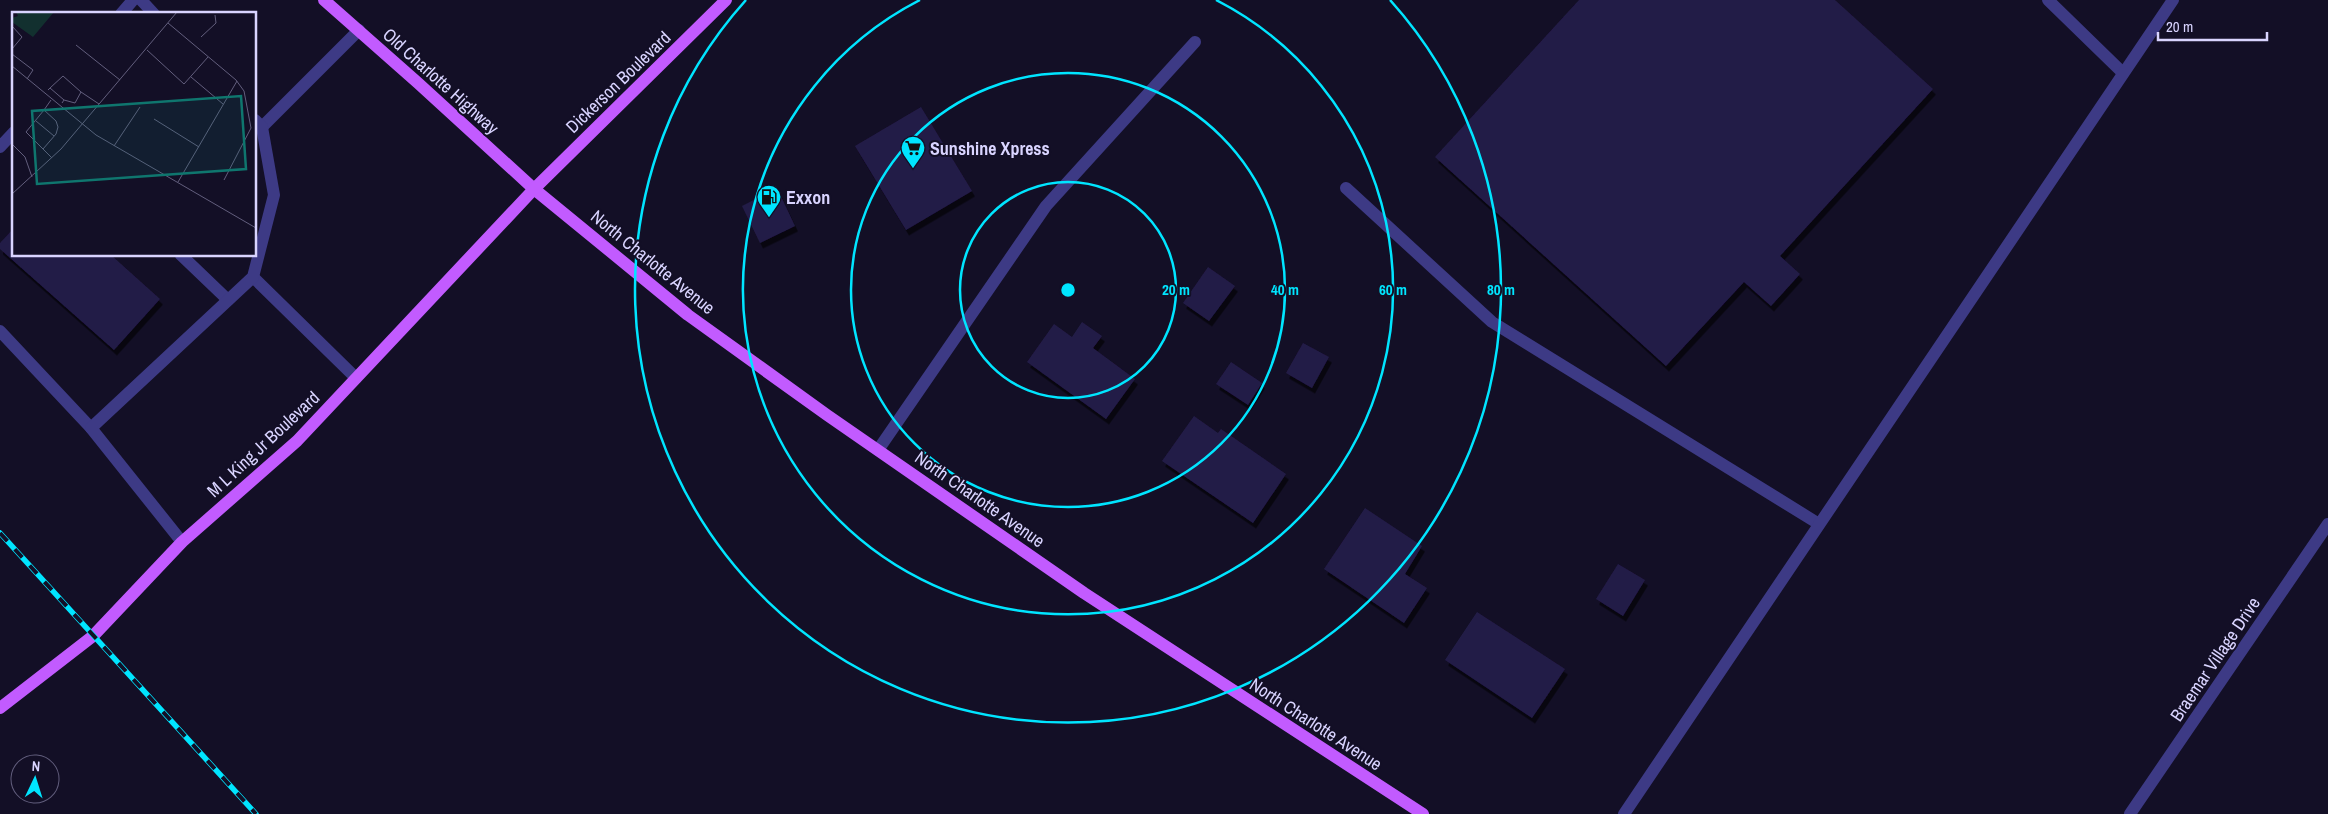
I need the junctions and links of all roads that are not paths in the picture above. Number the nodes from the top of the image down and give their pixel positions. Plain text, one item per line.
1 (133, 0) edge
2 (141, 0) edge
3 (324, 0) edge
4 (726, 0) edge
5 (2048, 0) edge
6 (2173, 0) edge
7 (123, 12) edge
8 (152, 12) edge
9 (358, 30) junction
10 (1195, 42) dead end
11 (2122, 73) junction
12 (258, 123) edge
13 (12, 134) edge
14 (0, 148) edge
15 (1346, 188) dead end
16 (534, 189) junction
17 (182, 256) edge
18 (253, 277) junction
19 (228, 300) junction
20 (0, 331) edge
21 (356, 378) junction
22 (91, 428) junction
23 (878, 450) junction
24 (1820, 524) junction
25 (2328, 524) edge
26 (182, 542) junction
27 (0, 708) edge
28 (1423, 814) edge
29 (1624, 814) edge
30 (2130, 814) edge

1 - 7 street
2 - 8 street
3 - 9 main road, Old Charlotte Highway
4 - 16 main road, Dickerson Boulevard
5 - 11 street
6 - 11 street
9 - 12 street
9 - 16 main road, Old Charlotte Highway
10 - 23 street
11 - 24 street
12 - 18 street
13 - 14 street
15 - 24 street
16 - 21 main road, M L King Jr Boulevard
16 - 23 main road, North Charlotte Avenue
17 - 19 street
18 - 19 street
18 - 21 street
19 - 22 street
20 - 22 street
21 - 26 main road, M L King Jr Boulevard
22 - 26 street
23 - 28 main road, North Charlotte Avenue
24 - 29 street
25 - 30 street, Braemar Village Drive
26 - 27 main road, M L King Jr Boulevard

